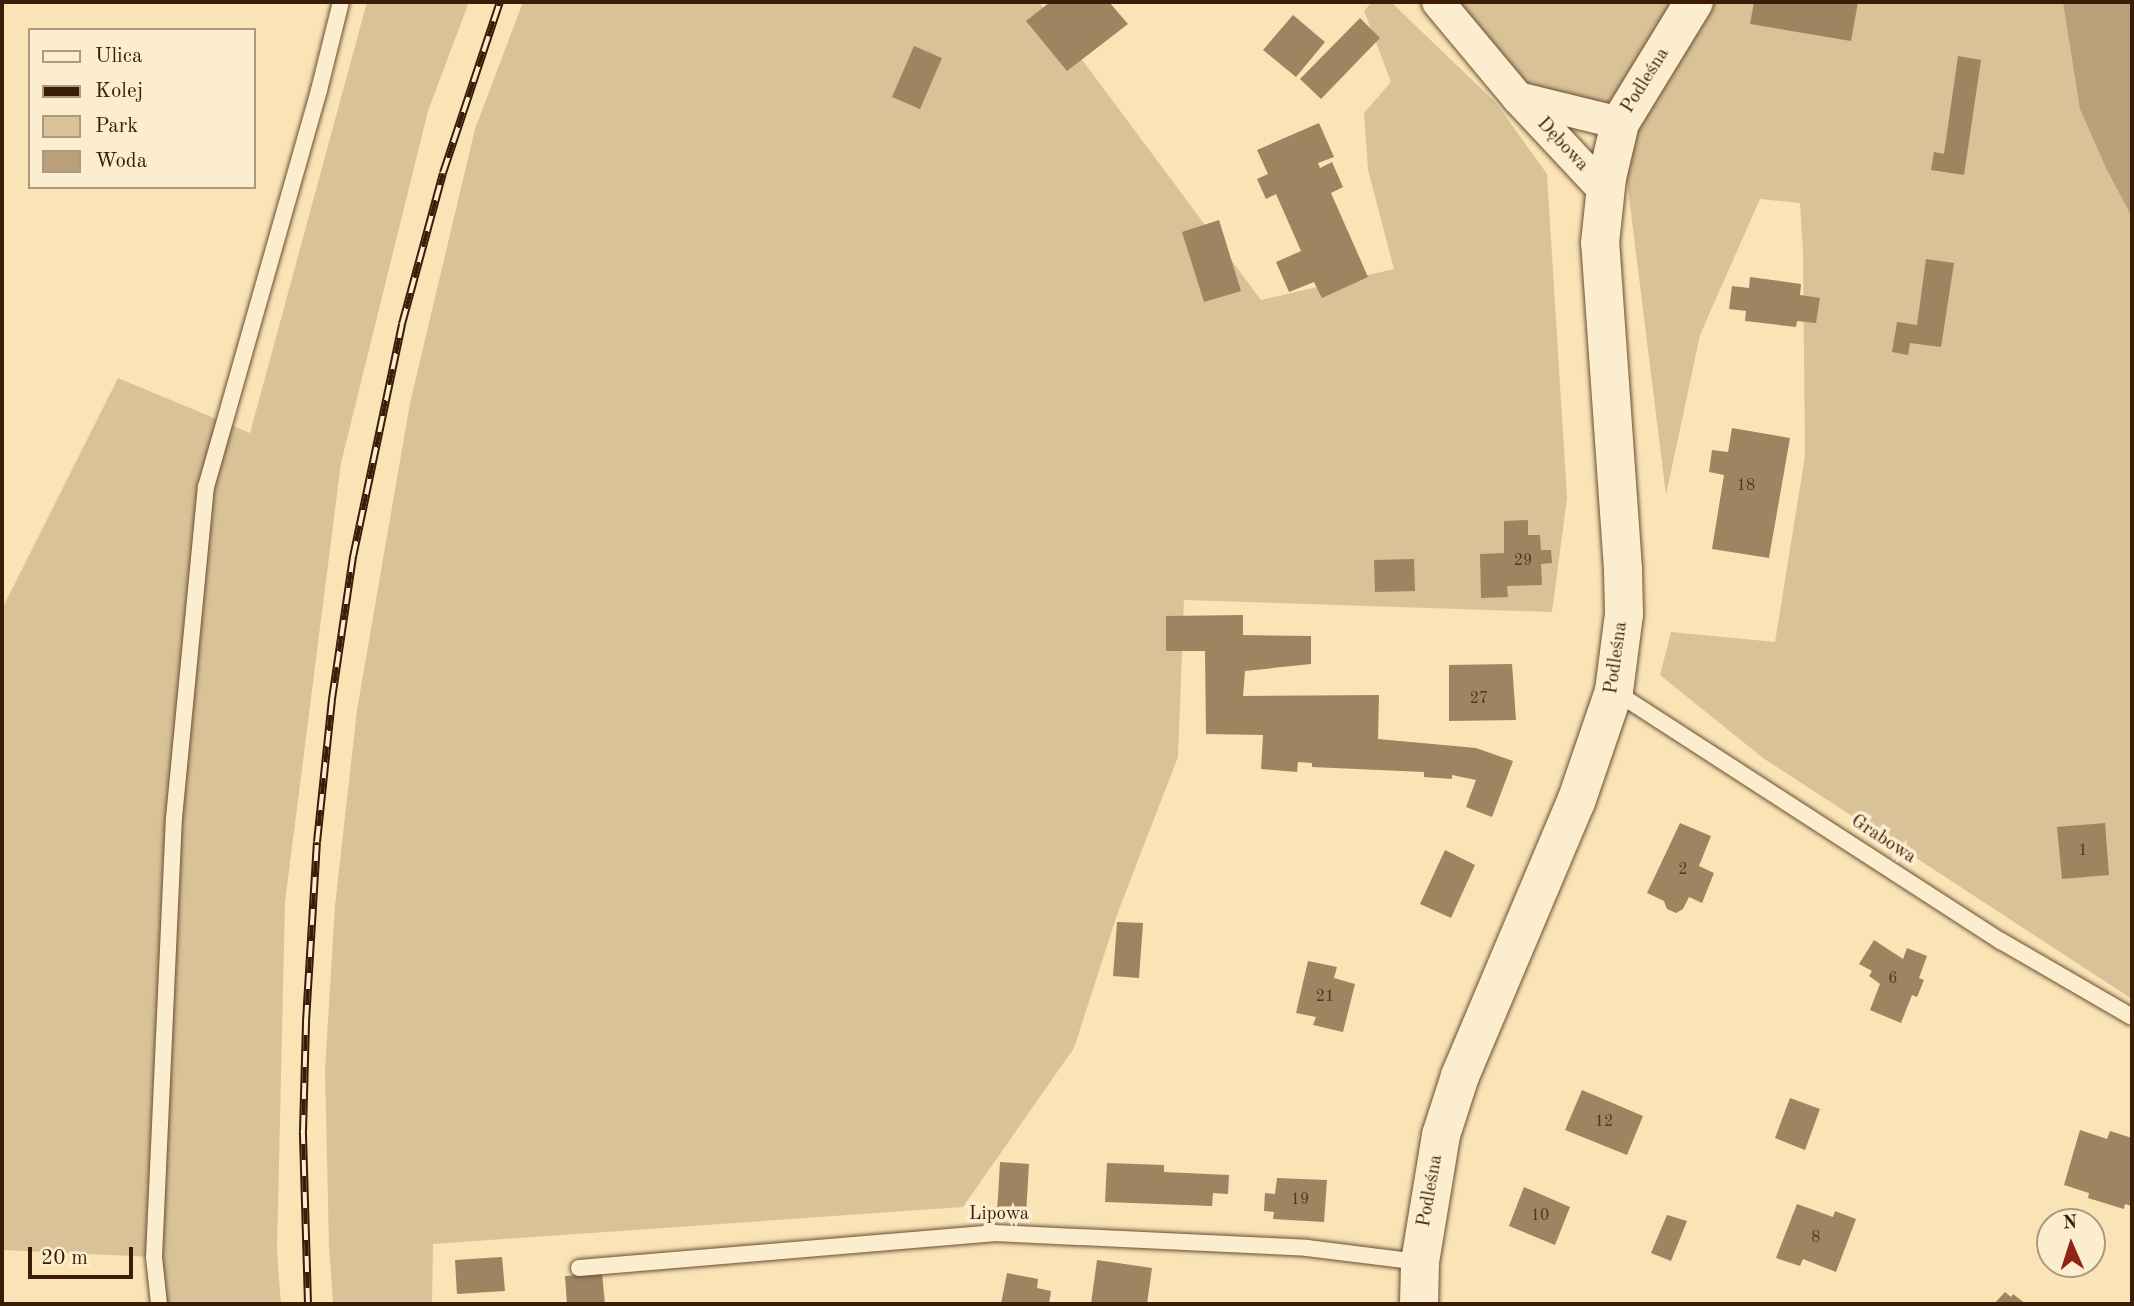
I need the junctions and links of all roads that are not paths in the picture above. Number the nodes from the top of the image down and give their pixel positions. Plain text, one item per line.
1 (341, 2) edge
2 (1438, 2) edge
3 (1694, 2) edge
4 (1518, 98) junction
5 (1620, 123) junction
6 (1605, 191) junction
7 (1614, 691) junction
8 (2132, 1017) edge
9 (1420, 1262) junction
10 (579, 1268) dead end
11 (159, 1304) edge
12 (1419, 1304) edge

1 - 11 lane
2 - 4 street, Dębowa
3 - 5 street, Podleśna
4 - 5 street, Dębowa
4 - 6 street, Dębowa
5 - 6 street, Podleśna
6 - 7 street, Podleśna
7 - 8 lane, Grabowa
7 - 9 street, Podleśna
9 - 10 lane, Lipowa
9 - 12 street, Podleśna

